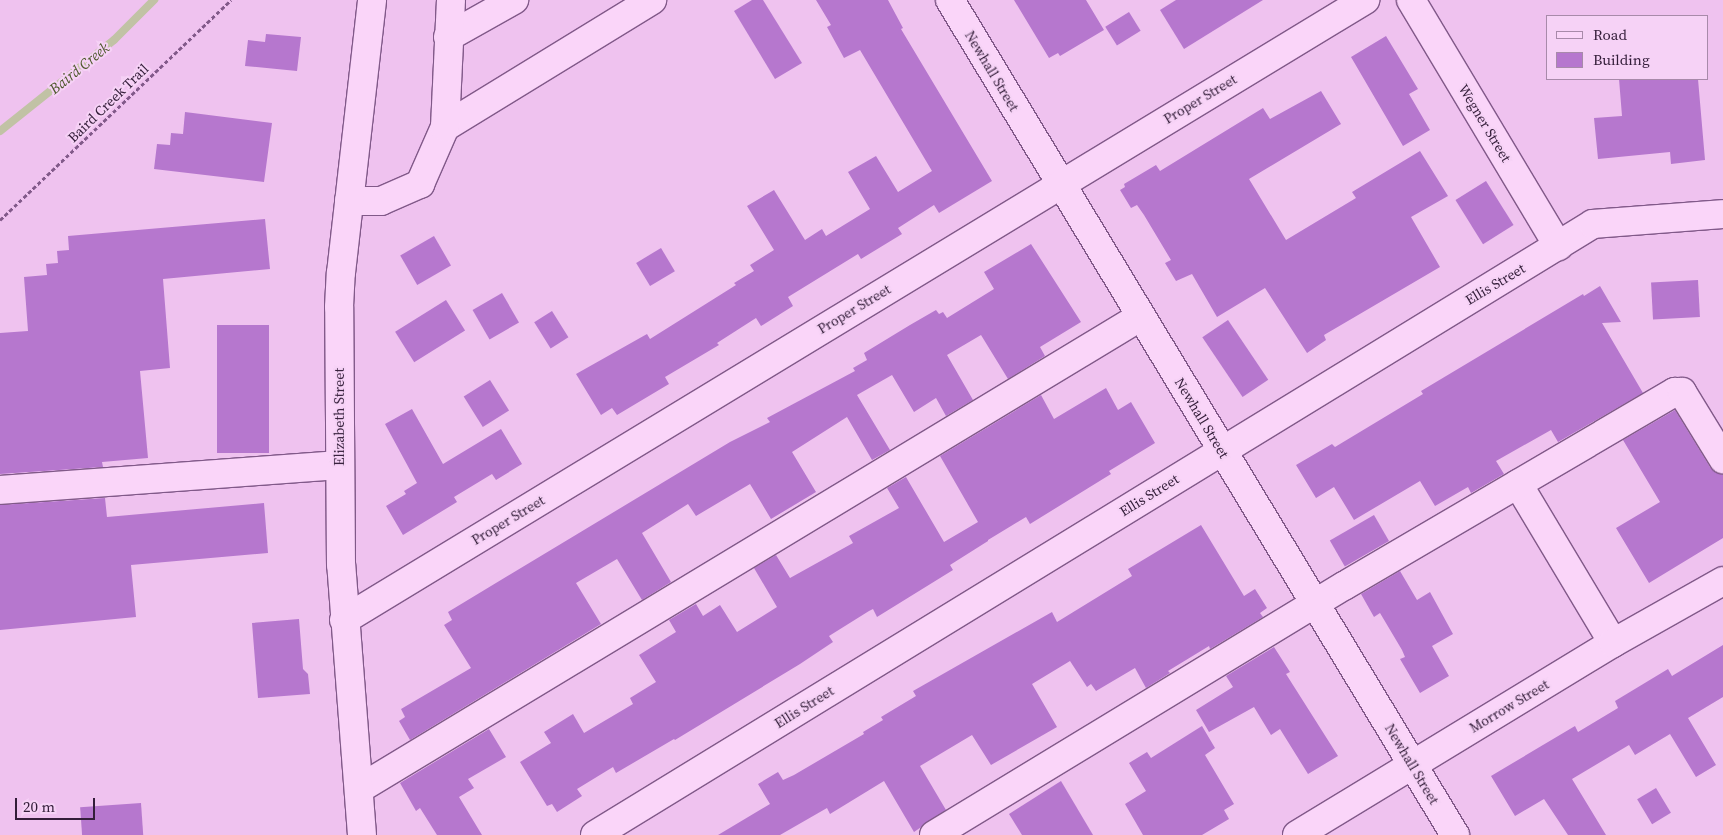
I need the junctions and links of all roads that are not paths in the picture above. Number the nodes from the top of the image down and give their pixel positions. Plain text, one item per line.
1 (372, 0) edge
2 (451, 0) edge
3 (514, 0) edge
4 (652, 0) edge
5 (950, 0) edge
6 (1365, 0) edge
7 (1411, 0) edge
8 (448, 37) junction
9 (445, 127) junction
10 (1060, 184) junction
11 (349, 202) junction
12 (1723, 214) edge
13 (1558, 246) junction
14 (1140, 317) junction
15 (1222, 451) junction
16 (1723, 459) edge
17 (339, 465) junction
18 (1518, 484) junction
19 (0, 490) edge
20 (1723, 581) edge
21 (1315, 604) junction
22 (344, 620) junction
23 (1613, 643) junction
24 (1413, 765) junction
25 (359, 789) junction
26 (362, 835) edge
27 (596, 835) edge
28 (934, 835) edge
29 (1297, 835) edge
30 (1455, 835) edge

1 - 11 street, Elizabeth Street
2 - 8 street
3 - 8 street
4 - 9 street
5 - 10 street, Newhall Street
6 - 10 street, Proper Street
7 - 13 street, Wegner Street
8 - 9 street
9 - 11 street
10 - 14 street, Newhall Street
10 - 22 street, Proper Street
11 - 17 street, Elizabeth Street
12 - 13 street, Ellis Street
13 - 15 street, Ellis Street
14 - 15 street, Newhall Street
14 - 25 street
15 - 21 street, Newhall Street
15 - 27 street, Ellis Street
16 - 18 street
17 - 19 street
17 - 22 street, Elizabeth Street
18 - 21 street
18 - 23 street
20 - 23 street, Morrow Street
21 - 24 street, Newhall Street
21 - 28 street
22 - 25 street, Elizabeth Street
23 - 24 street, Morrow Street
24 - 29 street, Morrow Street
24 - 30 street, Newhall Street
25 - 26 street, Elizabeth Street

